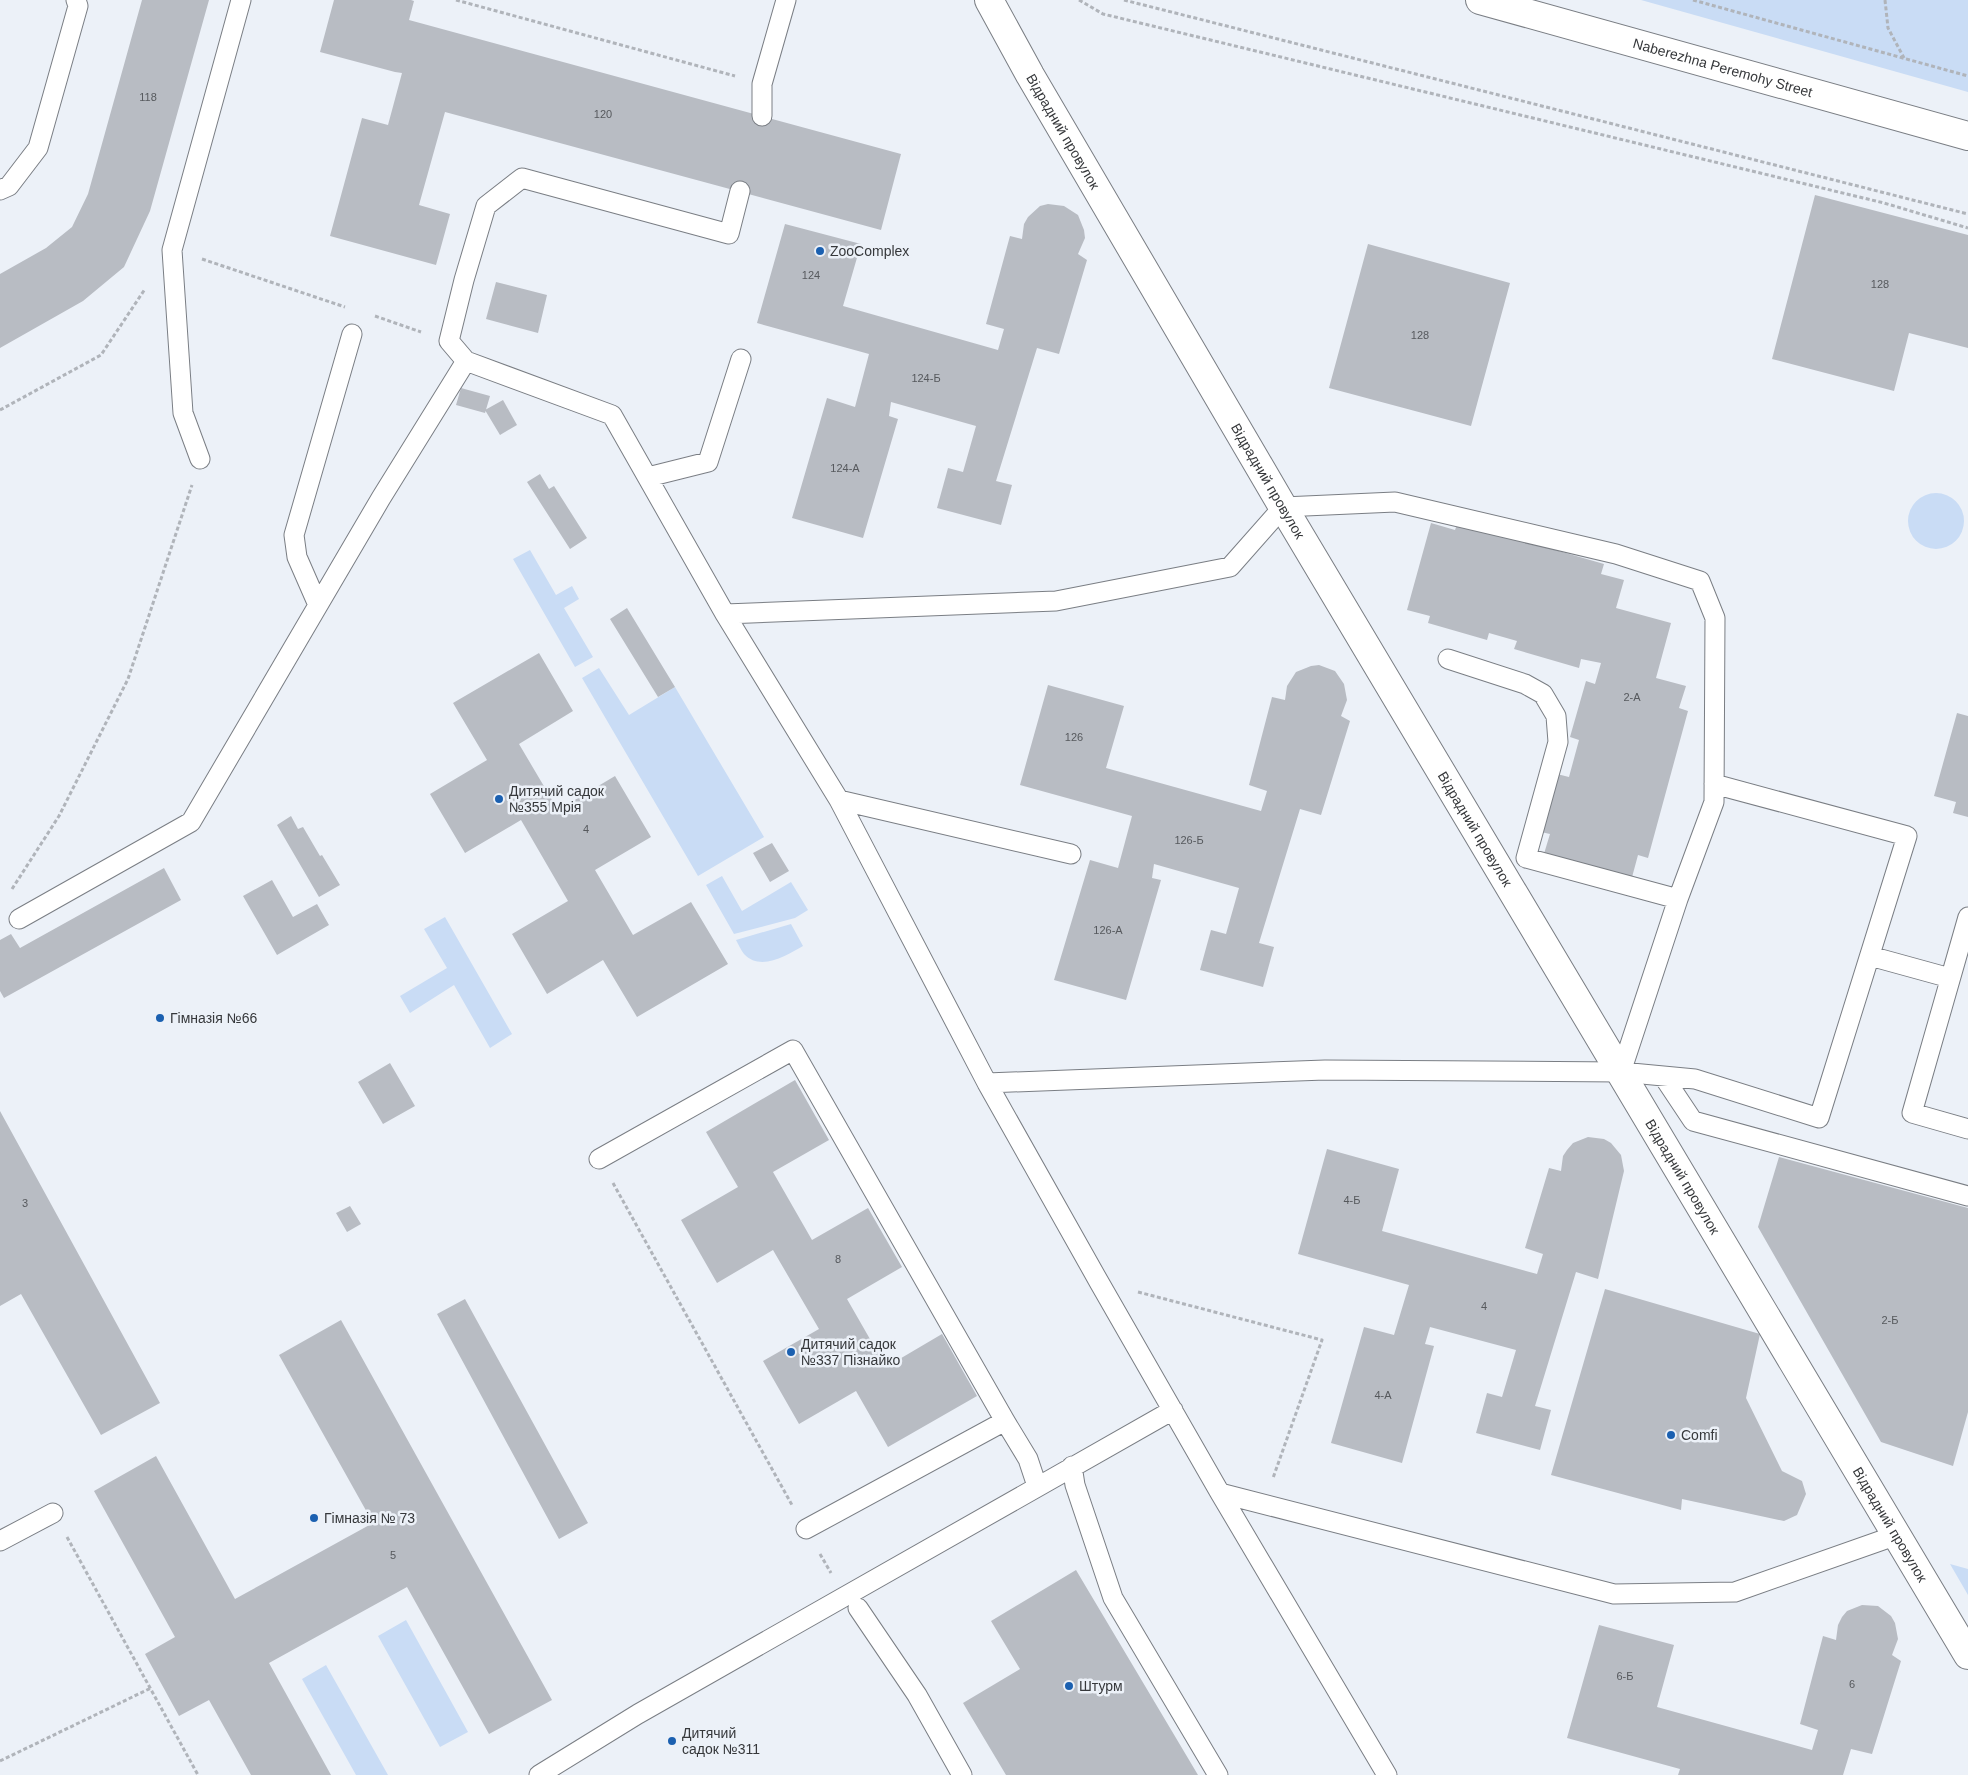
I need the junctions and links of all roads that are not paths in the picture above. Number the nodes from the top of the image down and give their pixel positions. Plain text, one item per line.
1 (76, 0) edge
2 (240, 0) edge
3 (786, 0) edge
4 (989, 0) edge
5 (1480, 0) edge
6 (762, 116) dead end
7 (1968, 136) edge
8 (0, 190) edge
9 (740, 191) dead end
10 (352, 334) dead end
11 (740, 359) dead end
12 (466, 361) junction
13 (200, 459) road end
14 (648, 477) junction
15 (1283, 507) junction
16 (318, 604) junction
17 (725, 614) junction
18 (1448, 659) dead end
19 (1714, 784) junction
20 (839, 800) junction
21 (1071, 854) dead end
22 (1678, 899) junction
23 (1968, 917) edge
24 (19, 919) dead end
25 (1870, 956) junction
26 (1950, 978) junction
27 (1621, 1072) junction
28 (1663, 1076) junction
29 (987, 1083) junction
30 (1968, 1129) edge
31 (599, 1159) road end
32 (1968, 1196) edge
33 (1173, 1410) junction
34 (1005, 1421) junction
35 (1072, 1466) junction
36 (1037, 1486) junction
37 (1220, 1493) junction
38 (53, 1513) road end
39 (806, 1529) road end
40 (1897, 1535) junction
41 (0, 1541) edge
42 (851, 1603) junction
43 (1968, 1656) edge
44 (539, 1775) edge
45 (962, 1775) edge
46 (1218, 1775) edge
47 (1386, 1775) edge

1 - 8 lane
2 - 13 lane
3 - 6 lane
4 - 15 street, Відрадний провулок
5 - 7 street, Naberezhna Peremohy Street
9 - 12 lane
10 - 16 lane
11 - 14 lane
12 - 14 lane
12 - 16 lane
14 - 17 lane
15 - 17 lane
15 - 19 lane
15 - 27 street, Відрадний провулок
16 - 24 lane
17 - 20 lane
18 - 22 lane
19 - 22 lane
19 - 25 lane
20 - 21 lane
20 - 29 lane
22 - 27 lane
23 - 26 lane
25 - 26 lane
25 - 28 lane
26 - 30 lane
27 - 28 lane
27 - 29 lane
27 - 40 street, Відрадний провулок
28 - 32 lane
29 - 33 lane
31 - 34 lane
33 - 35 lane
33 - 37 lane
34 - 36 lane
34 - 39 lane
35 - 36 lane
35 - 46 lane
36 - 42 lane
37 - 40 lane
37 - 47 lane
38 - 41 lane
40 - 43 street, Відрадний провулок
42 - 44 lane
42 - 45 lane

